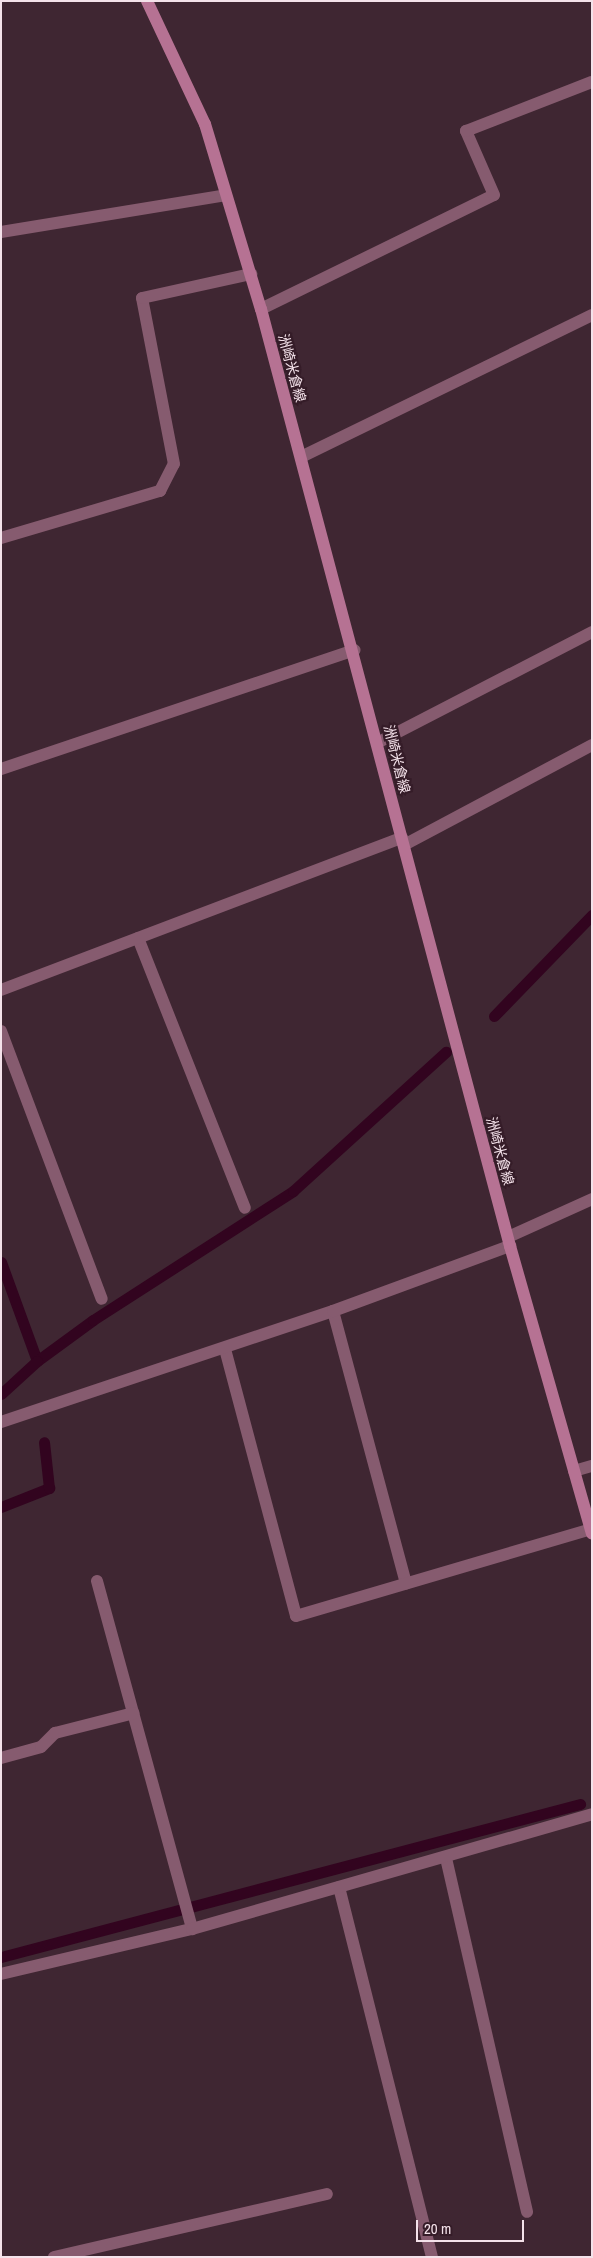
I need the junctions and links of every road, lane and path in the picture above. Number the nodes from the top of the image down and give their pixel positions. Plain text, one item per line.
1 (147, 1) edge
2 (592, 82) edge
3 (226, 195) junction
4 (1, 232) edge
5 (251, 274) junction
6 (261, 309) junction
7 (592, 315) edge
8 (301, 458) junction
9 (1, 538) edge
10 (592, 632) edge
11 (354, 650) junction
12 (377, 744) junction
13 (592, 745) edge
14 (1, 769) edge
15 (403, 841) junction
16 (138, 938) junction
17 (1, 990) edge
18 (1, 1031) edge
19 (592, 1199) edge
20 (245, 1208) dead end
21 (509, 1242) junction
22 (102, 1299) dead end
23 (333, 1311) junction
24 (225, 1348) junction
25 (1, 1422) edge
26 (592, 1466) edge
27 (574, 1471) junction
28 (591, 1532) edge
29 (97, 1581) dead end
30 (406, 1583) junction
31 (134, 1714) junction
32 (1, 1758) edge
33 (592, 1814) edge
34 (446, 1858) junction
35 (339, 1887) junction
36 (191, 1924) junction
37 (1, 1974) edge
38 (326, 2194) dead end
39 (526, 2212) dead end
40 (54, 2257) edge
41 (432, 2257) edge

1 - 3 main road, 洲崎米倉線
2 - 6 street
3 - 4 street
3 - 5 main road, 洲崎米倉線
5 - 6 main road, 洲崎米倉線
5 - 9 street
6 - 8 main road, 洲崎米倉線
7 - 8 street
8 - 11 main road, 洲崎米倉線
10 - 12 street
11 - 12 main road, 洲崎米倉線
11 - 14 street
12 - 15 main road, 洲崎米倉線
13 - 15 street
15 - 16 street
15 - 21 main road, 洲崎米倉線
16 - 17 street
16 - 20 street
18 - 22 street
19 - 21 street
21 - 23 street
21 - 27 main road, 洲崎米倉線
23 - 24 street
23 - 30 street
24 - 25 street
24 - 30 street
26 - 27 street
27 - 28 main road, 洲崎米倉線
28 - 30 street
29 - 31 street
31 - 32 street
31 - 36 street
33 - 34 street
34 - 35 street
34 - 39 street
35 - 36 street
35 - 41 street
36 - 37 street
38 - 40 street

